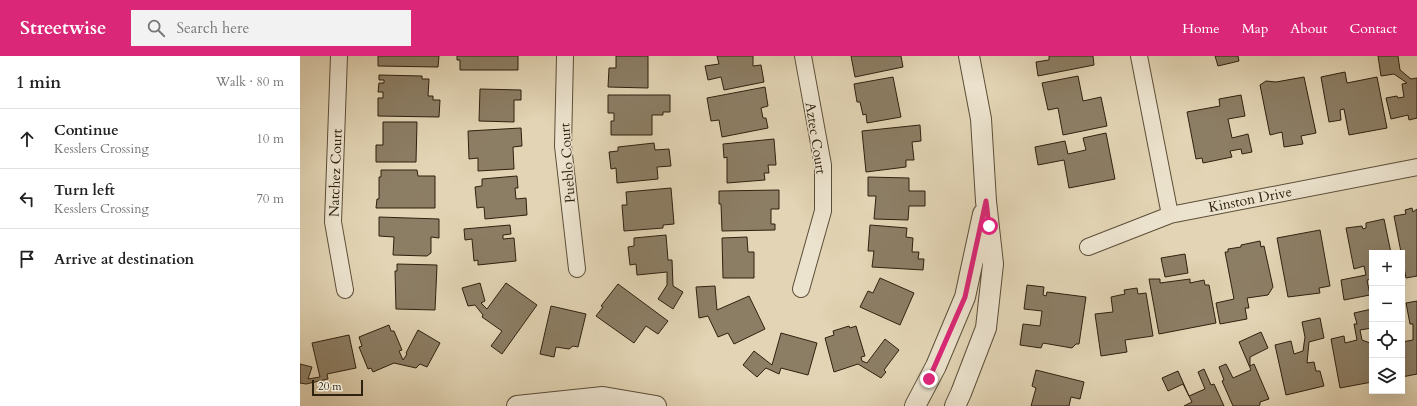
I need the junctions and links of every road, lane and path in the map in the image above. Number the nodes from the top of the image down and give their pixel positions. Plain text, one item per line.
1 (339, 56) edge
2 (565, 56) edge
3 (803, 56) edge
4 (969, 56) edge
5 (1139, 56) edge
6 (1417, 167) edge
7 (986, 201) junction
8 (1170, 215) junction
9 (1088, 247) dead end
10 (577, 270) dead end
11 (801, 289) dead end
12 (345, 290) dead end
13 (517, 406) edge
14 (656, 406) edge
15 (915, 406) edge
16 (955, 406) edge

1 - 12 street, Natchez Court
2 - 10 street, Pueblo Court
3 - 11 street, Aztec Court
4 - 7 street
5 - 8 street
6 - 8 street, Kinston Drive
7 - 15 street
7 - 16 street
8 - 9 street, Kinston Drive
13 - 14 street

